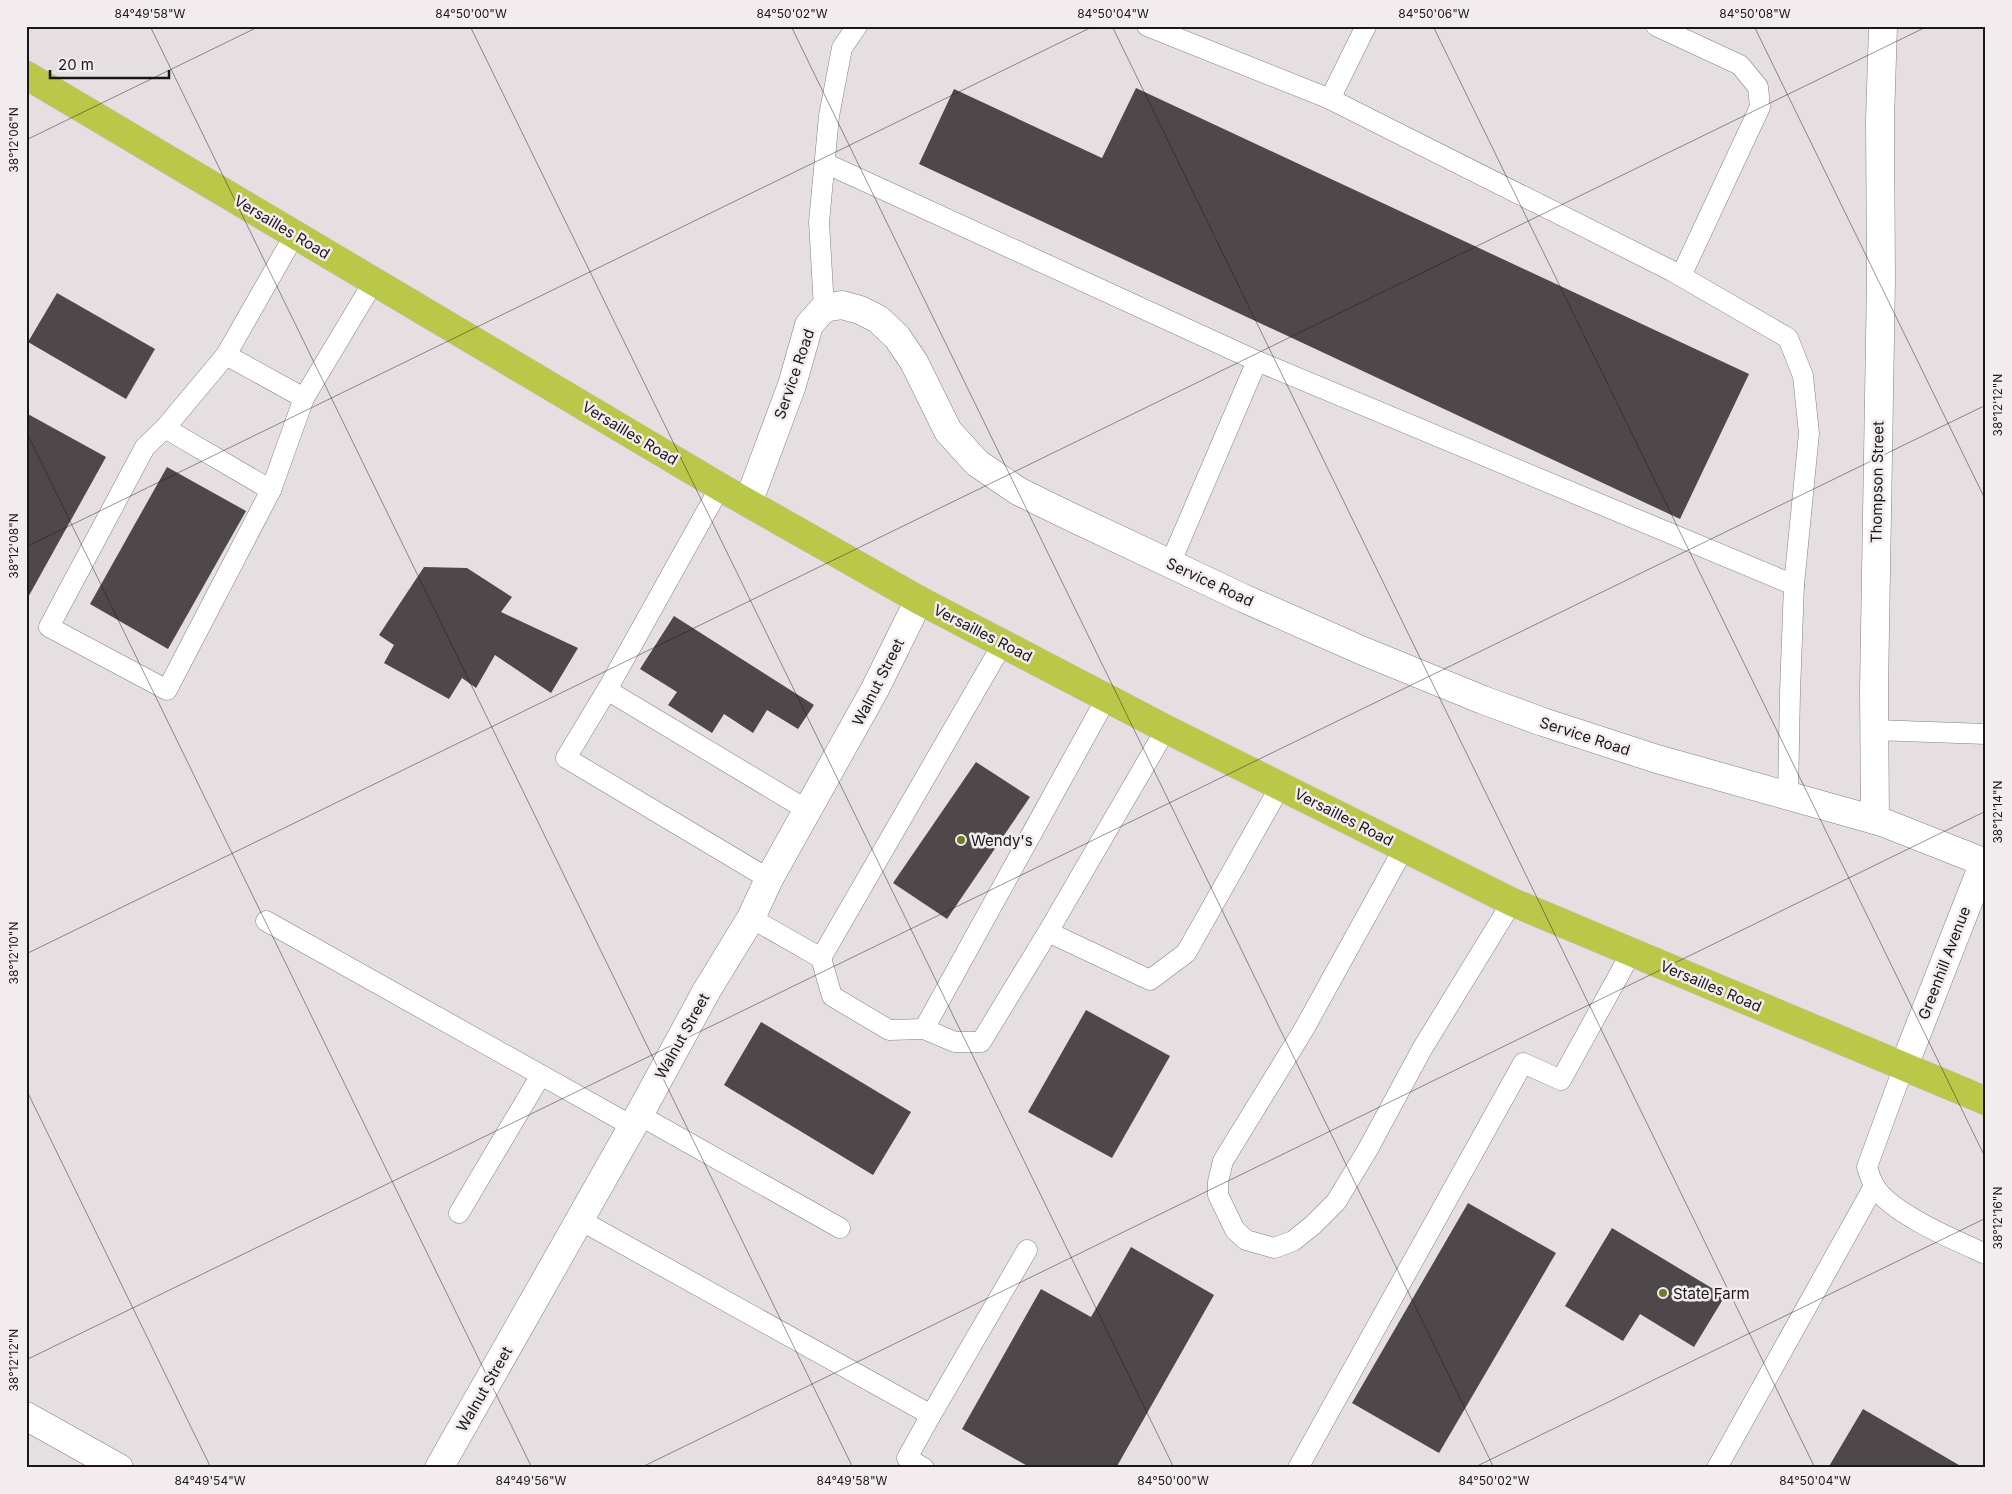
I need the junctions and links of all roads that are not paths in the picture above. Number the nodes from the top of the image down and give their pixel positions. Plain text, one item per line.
1 (857, 26) edge
2 (1147, 26) edge
3 (1366, 26) edge
4 (1656, 26) edge
5 (1883, 26) edge
6 (26, 75) edge
7 (1330, 99) junction
8 (825, 163) junction
9 (295, 234) junction
10 (1681, 276) junction
11 (374, 281) junction
12 (824, 308) junction
13 (226, 355) junction
14 (1257, 362) junction
15 (304, 398) junction
16 (165, 428) junction
17 (720, 487) junction
18 (271, 490) junction
19 (748, 503) junction
20 (1170, 564) junction
21 (1794, 585) junction
22 (919, 600) junction
23 (1003, 643) junction
24 (607, 690) junction
25 (1107, 697) junction
26 (1166, 728) junction
27 (1874, 730) junction
28 (1986, 734) edge
29 (1281, 785) junction
30 (1788, 796) junction
31 (807, 810) junction
32 (1875, 820) junction
33 (1404, 848) junction
34 (1985, 863) edge
35 (769, 878) junction
36 (1512, 902) junction
37 (751, 918) junction
38 (266, 921) dead end
39 (1048, 932) junction
40 (1631, 953) junction
41 (821, 958) junction
42 (924, 1029) junction
43 (1904, 1066) junction
44 (541, 1075) junction
45 (1986, 1101) edge
46 (636, 1121) junction
47 (1874, 1186) junction
48 (459, 1212) dead end
49 (580, 1220) junction
50 (840, 1228) dead end
51 (1027, 1250) dead end
52 (1986, 1254) edge
53 (930, 1415) junction
54 (26, 1416) edge
55 (85, 1459) edge
56 (119, 1468) edge
57 (439, 1468) edge
58 (924, 1468) edge
59 (1298, 1468) edge
60 (1718, 1468) edge

1 - 8 lane
2 - 7 lane
3 - 7 lane
4 - 10 lane
5 - 27 street, Thompson Street
6 - 9 highway, Versailles Road
7 - 10 lane
8 - 12 lane
8 - 14 lane
9 - 11 highway, Versailles Road
9 - 13 lane
10 - 21 lane
11 - 15 lane
11 - 17 highway, Versailles Road
12 - 19 street, Service Road
12 - 20 street, Service Road
13 - 15 lane
13 - 16 lane
14 - 20 lane
14 - 21 lane
15 - 18 lane
16 - 18 lane
16 - 18 lane
17 - 19 highway, Versailles Road
17 - 24 lane
19 - 22 highway, Versailles Road
20 - 30 street, Service Road
21 - 30 lane
22 - 23 highway, Versailles Road
22 - 31 street, Walnut Street
23 - 25 highway, Versailles Road
23 - 41 lane
24 - 31 lane
24 - 35 lane
25 - 26 highway, Versailles Road
25 - 42 lane
26 - 29 highway, Versailles Road
26 - 39 lane
27 - 28 lane
27 - 32 street, Thompson Street
29 - 33 highway, Versailles Road
29 - 39 lane
30 - 32 street, Service Road
31 - 35 street, Walnut Street
32 - 34 street
33 - 36 highway, Versailles Road
33 - 36 lane
34 - 43 street, Greenhill Avenue
35 - 37 street, Walnut Street
36 - 40 highway, Versailles Road
37 - 41 lane
37 - 46 street, Walnut Street
38 - 44 lane
39 - 42 lane
40 - 43 highway, Versailles Road
40 - 59 lane
41 - 42 lane
43 - 45 highway, Versailles Road
43 - 47 lane
44 - 46 lane
44 - 48 lane
46 - 49 street, Walnut Street
46 - 50 lane
47 - 52 lane
47 - 60 lane
49 - 53 lane
49 - 57 street, Walnut Street
51 - 53 lane
53 - 58 lane
54 - 55 street
55 - 56 street

